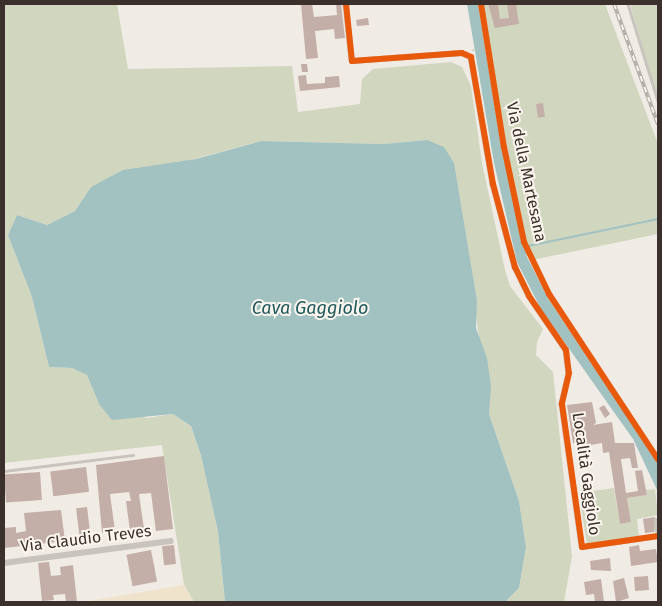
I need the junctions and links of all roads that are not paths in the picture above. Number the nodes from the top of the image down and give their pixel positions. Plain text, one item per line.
1 (346, 4) edge
2 (628, 4) edge
3 (658, 101) edge
4 (133, 455) dead end
5 (4, 471) edge
6 (657, 521) dead end
7 (658, 530) edge
8 (658, 536) edge
9 (171, 541) dead end
10 (4, 563) edge

1 - 8 street, Località Gaggiolo
2 - 3 lane
4 - 5 lane
6 - 7 street
9 - 10 street, Via Claudio Treves

